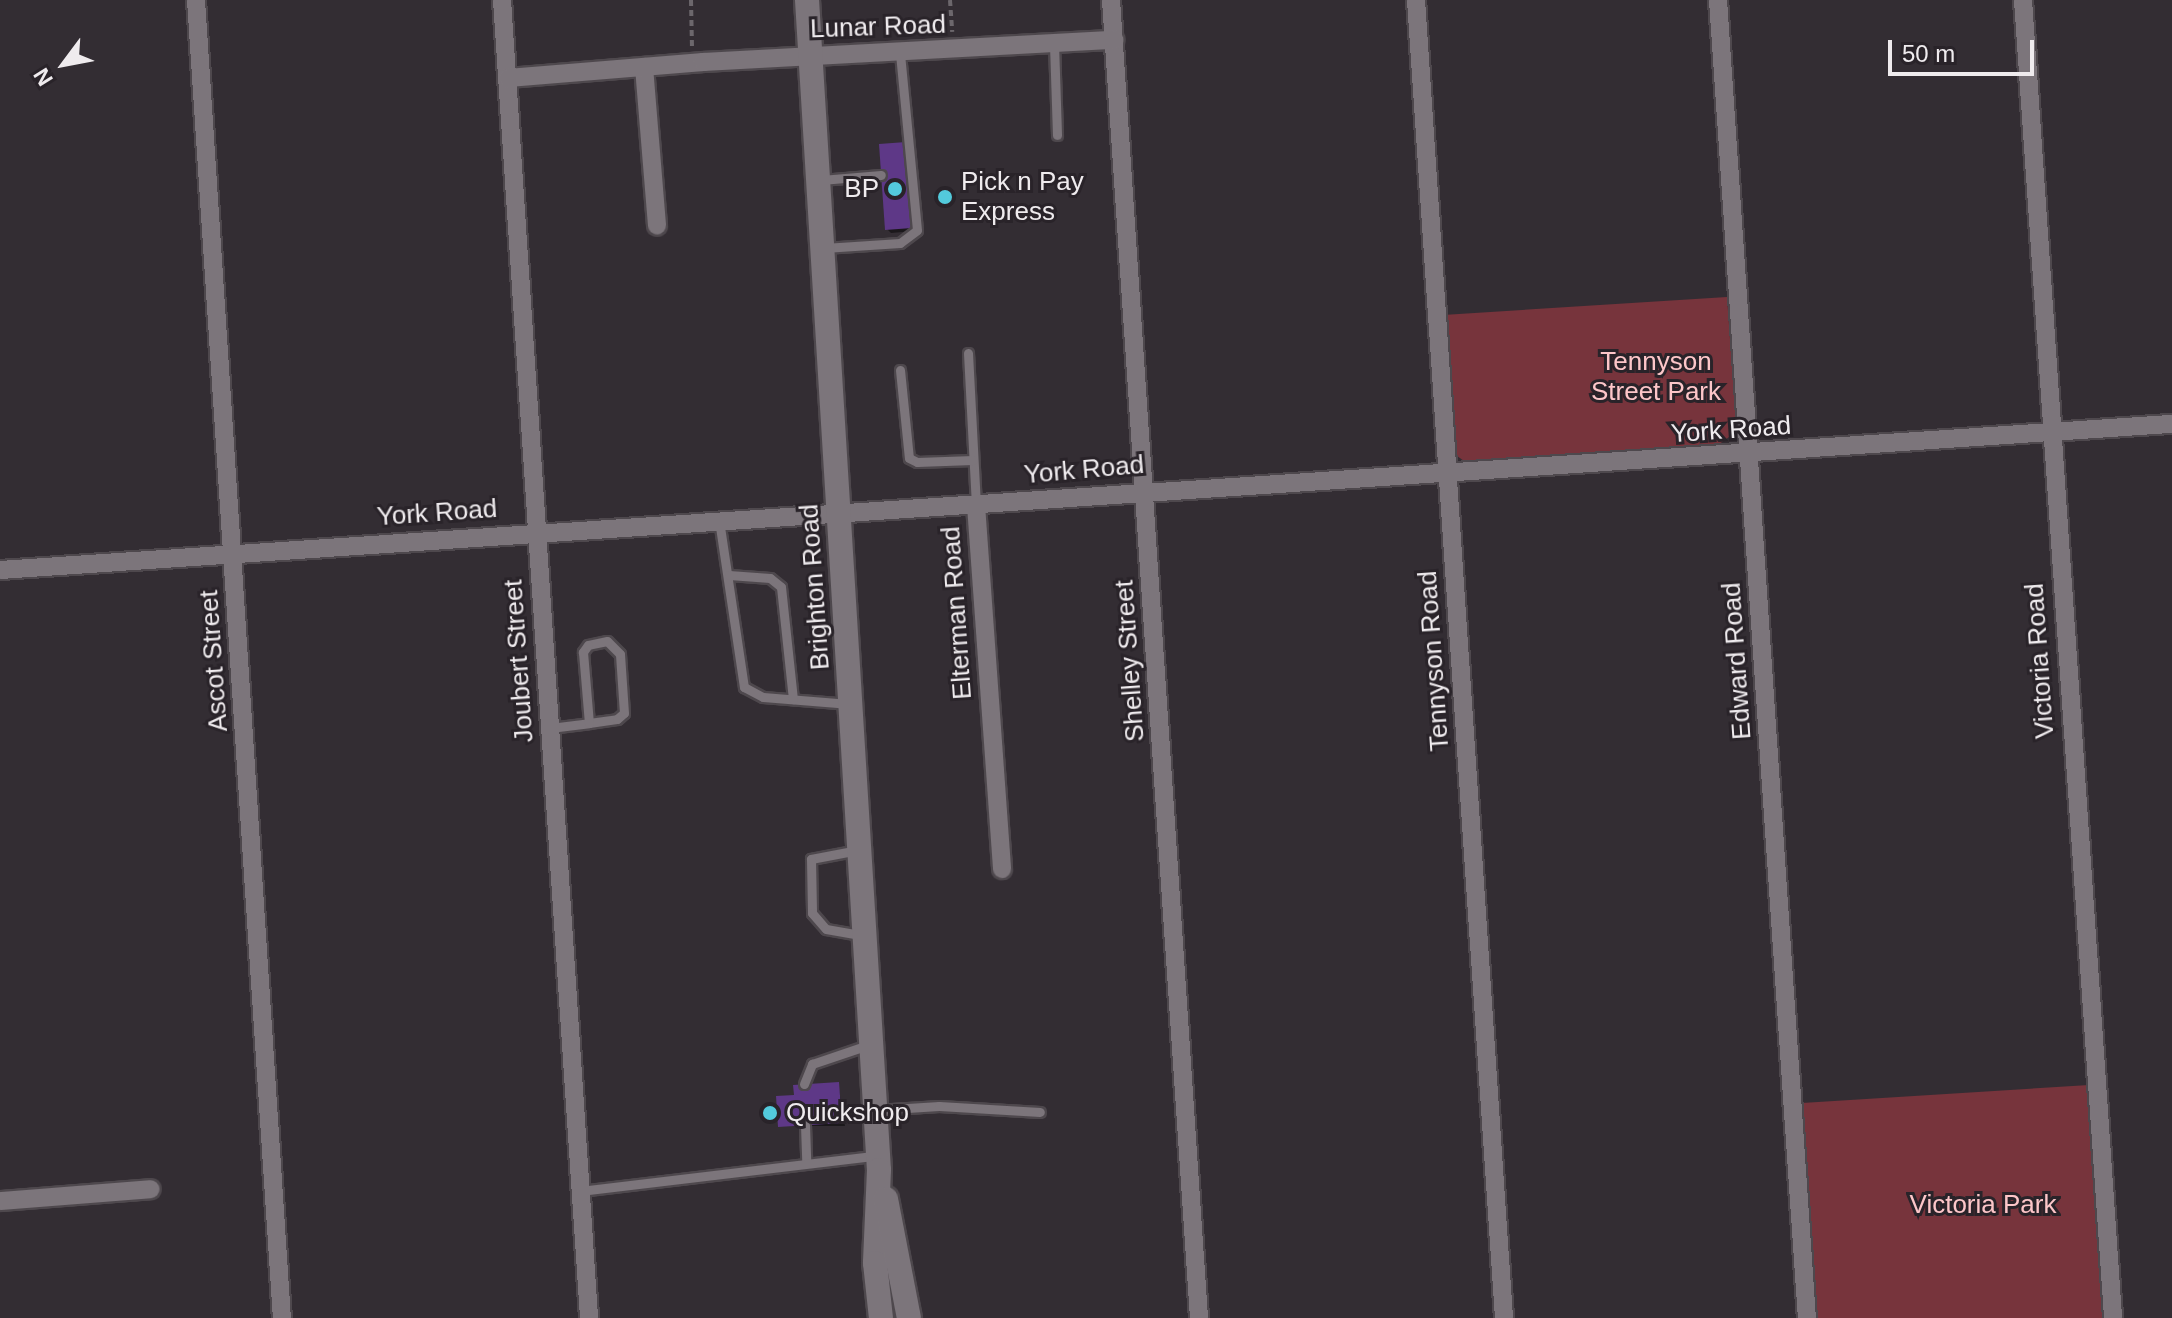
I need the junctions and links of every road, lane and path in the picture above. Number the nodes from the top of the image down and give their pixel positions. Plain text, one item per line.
1 (196, 0) edge
2 (502, 0) edge
3 (691, 0) edge
4 (807, 0) edge
5 (950, 0) edge
6 (1111, 0) edge
7 (1416, 0) edge
8 (1718, 0) edge
9 (2023, 0) edge
10 (1114, 40) junction
11 (1054, 44) junction
12 (953, 50) junction
13 (900, 53) junction
14 (811, 55) junction
15 (692, 63) junction
16 (644, 67) junction
17 (508, 78) junction
18 (1057, 135) dead end
19 (881, 175) dead end
20 (818, 180) junction
21 (657, 225) dead end
22 (821, 249) junction
23 (968, 353) dead end
24 (900, 370) dead end
25 (2172, 424) edge
26 (2050, 432) junction
27 (1750, 456) junction
28 (973, 460) junction
29 (1447, 474) junction
30 (1145, 491) junction
31 (976, 505) junction
32 (838, 513) junction
33 (719, 520) junction
34 (537, 531) junction
35 (233, 554) junction
36 (0, 570) edge
37 (729, 575) junction
38 (793, 699) junction
39 (850, 704) junction
40 (589, 723) junction
41 (550, 728) junction
42 (859, 850) junction
43 (1002, 869) dead end
44 (864, 936) junction
45 (871, 1044) junction
46 (804, 1084) dead end
47 (875, 1110) junction
48 (1040, 1112) dead end
49 (805, 1125) dead end
50 (806, 1160) junction
51 (879, 1163) junction
52 (151, 1189) dead end
53 (580, 1191) junction
54 (0, 1201) edge
55 (282, 1318) edge
56 (589, 1318) edge
57 (881, 1318) edge
58 (909, 1318) edge
59 (1199, 1318) edge
60 (1504, 1318) edge
61 (1807, 1318) edge
62 (2113, 1318) edge

1 - 35 street, Ascot Street
2 - 17 street, Joubert Street
3 - 15 path
4 - 14 main road, Brighton Road
5 - 12 path
6 - 10 street, Shelley Street
7 - 29 street, Tennyson Road
8 - 27 street, Edward Road
9 - 26 street, Victoria Road
10 - 11 street, Lunar Road
10 - 30 street, Shelley Street
11 - 12 street, Lunar Road
11 - 18 lane
12 - 13 street, Lunar Road
13 - 14 street, Lunar Road
13 - 22 lane
14 - 15 street, Lunar Road
14 - 20 main road, Brighton Road
15 - 16 street, Lunar Road
16 - 17 street, Lunar Road
16 - 21 street
17 - 34 street, Joubert Street
19 - 20 lane
20 - 22 main road, Brighton Road
22 - 32 main road, Brighton Road
23 - 28 lane, Elterman Road
24 - 28 lane
25 - 26 street, York Road
26 - 27 street, York Road
26 - 62 street, Victoria Road
27 - 29 street, York Road
27 - 61 street, Edward Road
28 - 31 lane, Elterman Road
29 - 30 street, York Road
29 - 60 street, Tennyson Road
30 - 31 street, York Road
30 - 59 street, Shelley Street
31 - 32 street, York Road
31 - 43 street, Elterman Road
32 - 33 street, York Road
32 - 39 main road, Brighton Road
33 - 34 street, York Road
33 - 37 lane
34 - 35 street, York Road
34 - 41 street, Joubert Street
35 - 36 street, York Road
35 - 55 street, Ascot Street
37 - 38 lane
37 - 38 lane
38 - 39 lane
39 - 42 main road, Brighton Road
40 - 40 lane
40 - 41 lane
41 - 53 street, Joubert Street
42 - 44 main road, Brighton Road
42 - 44 lane
44 - 45 main road, Brighton Road
45 - 46 lane
45 - 47 main road, Brighton Road
47 - 48 lane
47 - 51 main road, Brighton Road
49 - 50 lane
50 - 51 lane
50 - 53 lane
51 - 57 main road, Brighton Road
51 - 58 main road, Brighton Road
52 - 54 street
53 - 56 street, Joubert Street

